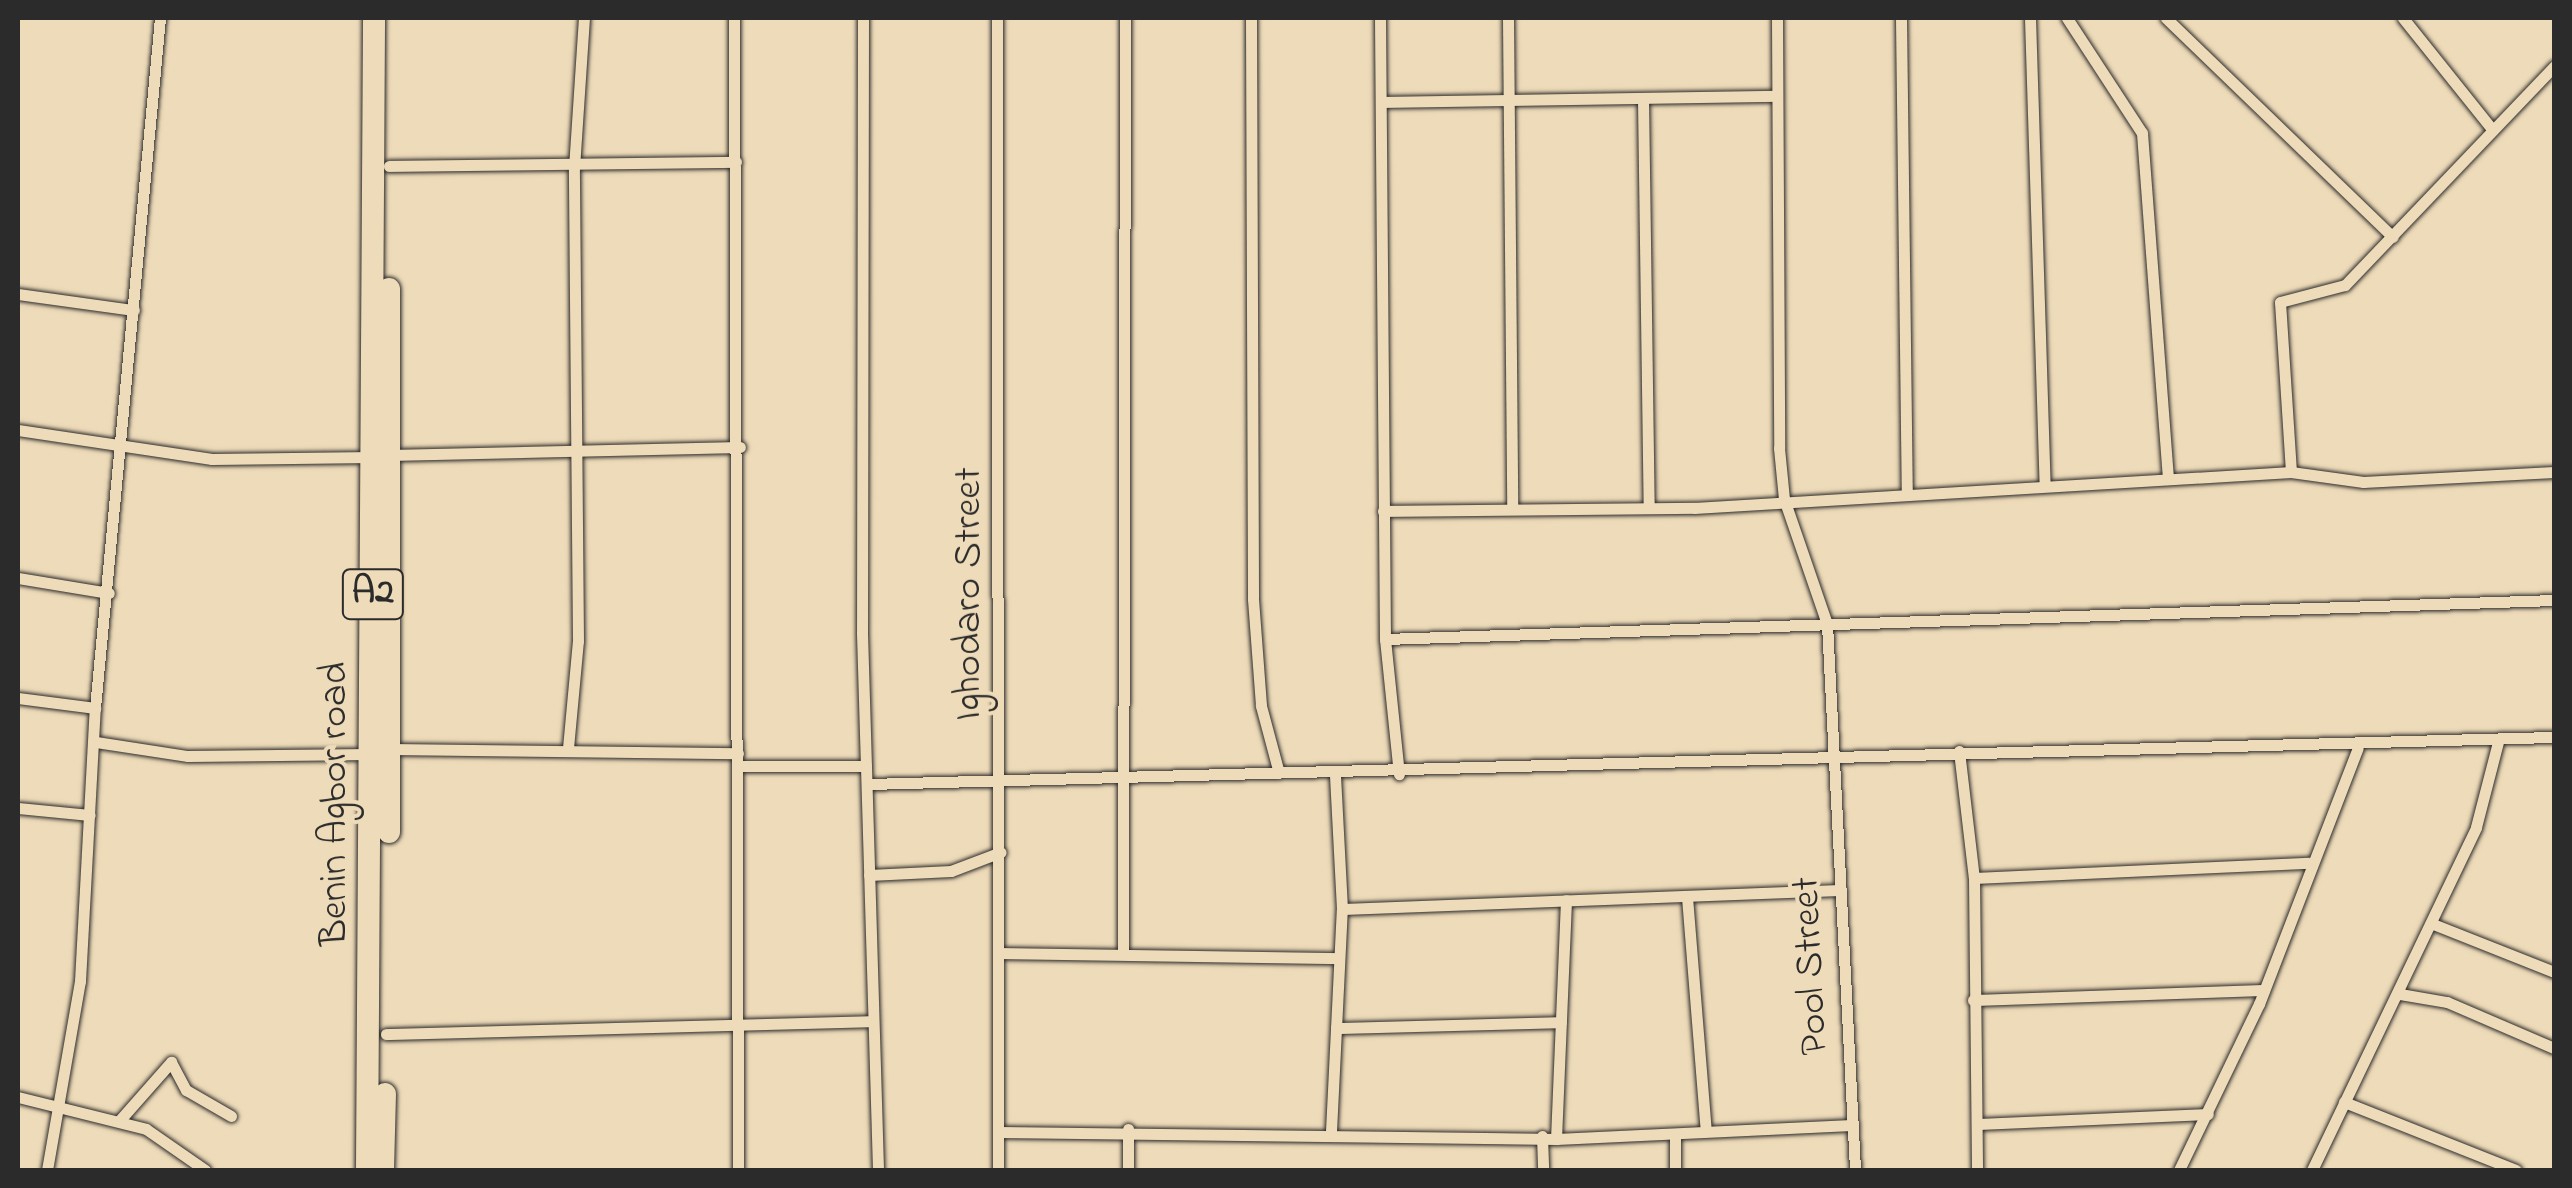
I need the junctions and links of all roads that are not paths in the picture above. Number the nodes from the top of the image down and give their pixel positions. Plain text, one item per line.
1 (160, 18) edge
2 (374, 18) edge
3 (389, 18) edge
4 (584, 18) edge
5 (734, 18) edge
6 (863, 18) edge
7 (997, 18) edge
8 (1125, 18) edge
9 (1252, 18) edge
10 (1380, 18) edge
11 (1508, 18) edge
12 (1776, 18) edge
13 (1902, 18) edge
14 (2030, 18) edge
15 (2068, 18) edge
16 (2166, 18) edge
17 (2403, 18) edge
18 (2554, 66) edge
19 (1774, 96) junction
20 (1643, 100) junction
21 (1508, 101) junction
22 (1385, 102) junction
23 (2491, 128) junction
24 (736, 162) junction
25 (388, 166) junction
26 (574, 168) junction
27 (2393, 237) junction
28 (18, 294) edge
29 (134, 310) junction
30 (18, 430) edge
31 (126, 445) junction
32 (740, 448) junction
33 (571, 452) junction
34 (381, 456) junction
35 (2291, 472) junction
36 (2554, 472) edge
37 (2168, 479) junction
38 (2045, 485) junction
39 (1908, 492) junction
40 (1784, 499) junction
41 (1512, 507) junction
42 (1649, 507) junction
43 (1383, 510) junction
44 (18, 578) edge
45 (109, 592) junction
46 (2554, 600) edge
47 (1826, 624) junction
48 (1385, 639) junction
49 (18, 698) edge
50 (94, 708) junction
51 (2554, 737) edge
52 (96, 742) junction
53 (2498, 742) junction
54 (568, 748) junction
55 (2358, 748) junction
56 (382, 751) junction
57 (1960, 751) junction
58 (738, 759) junction
59 (1836, 759) junction
60 (866, 766) junction
61 (1280, 773) junction
62 (1335, 774) junction
63 (1399, 774) junction
64 (1124, 775) junction
65 (1003, 779) junction
66 (869, 784) junction
67 (18, 808) edge
68 (90, 815) junction
69 (1001, 852) junction
70 (2309, 863) junction
71 (869, 876) junction
72 (1974, 878) junction
73 (1841, 890) junction
74 (1687, 896) junction
75 (1566, 900) junction
76 (1342, 909) junction
77 (2433, 924) junction
78 (1003, 953) junction
79 (1124, 954) junction
80 (1339, 958) junction
81 (2554, 972) edge
82 (2264, 990) junction
83 (2400, 994) junction
84 (1972, 1000) junction
85 (872, 1021) junction
86 (1561, 1022) junction
87 (737, 1024) junction
88 (1336, 1028) junction
89 (386, 1034) junction
90 (2554, 1048) edge
91 (18, 1097) edge
92 (2344, 1102) junction
93 (61, 1104) junction
94 (2208, 1114) junction
95 (231, 1116) dead end
96 (119, 1121) junction
97 (1852, 1124) junction
98 (1978, 1124) junction
99 (1128, 1129) junction
100 (1706, 1131) junction
101 (999, 1132) junction
102 (1331, 1132) junction
103 (1674, 1137) junction
104 (1549, 1138) junction
105 (47, 1170) edge
106 (205, 1170) edge
107 (367, 1170) edge
108 (383, 1170) edge
109 (738, 1170) edge
110 (878, 1170) edge
111 (998, 1170) edge
112 (1128, 1170) edge
113 (1543, 1170) edge
114 (1675, 1170) edge
115 (1855, 1170) edge
116 (1978, 1170) edge
117 (2179, 1170) edge
118 (2312, 1170) edge
119 (2516, 1170) edge

1 - 29 street
2 - 34 highway, Benin Agbor road / A2
3 - 25 highway, Benin Agbor road / A2
4 - 26 street
5 - 24 street
6 - 60 street
7 - 65 street, Ighodaro Street
8 - 64 street
9 - 61 street
10 - 22 street
11 - 21 street
12 - 19 street, Pool Street
13 - 39 street
14 - 38 street
15 - 37 street
16 - 27 street
17 - 23 street
18 - 23 street
19 - 20 street
19 - 40 street, Pool Street
20 - 21 street
20 - 42 street
21 - 22 street
21 - 41 street
22 - 43 street
23 - 27 street
24 - 26 street
24 - 32 street
25 - 26 street
25 - 34 highway, Benin Agbor road / A2
26 - 33 street
27 - 35 street
28 - 29 street
29 - 31 street
30 - 31 street
31 - 34 street
31 - 45 street
32 - 33 street
32 - 58 street
33 - 34 street
33 - 54 street
34 - 56 highway, Benin Agbor road / A2
35 - 36 street
35 - 37 street
37 - 38 street
38 - 39 street
39 - 40 street
40 - 42 street
40 - 47 street, Pool Street
41 - 42 street
41 - 43 street
43 - 48 street
44 - 45 street
45 - 50 street
46 - 47 street
47 - 48 street
47 - 59 street, Pool Street
48 - 63 street
49 - 50 street
50 - 52 street
51 - 53 street
52 - 56 street
52 - 68 street
53 - 55 street
53 - 77 street
54 - 56 street
54 - 58 street
55 - 57 street
55 - 70 street
56 - 89 highway, Benin Agbor road / A2
56 - 107 highway, Benin Agbor road / A2
57 - 59 street
57 - 72 street
58 - 60 street
58 - 87 street
59 - 63 street
59 - 73 street, Pool Street
60 - 66 street
61 - 62 street
61 - 64 street
62 - 63 street
62 - 76 street
64 - 65 street
64 - 79 street
65 - 66 street
65 - 69 street, Ighodaro Street
66 - 71 street
67 - 68 street
68 - 93 street
69 - 71 street
69 - 78 street, Ighodaro Street
70 - 72 street
70 - 82 street
71 - 85 street
72 - 84 street
73 - 74 street
73 - 97 street, Pool Street
74 - 75 street
74 - 100 street
75 - 76 street
75 - 86 street
76 - 80 street
77 - 81 street
77 - 83 street
78 - 79 street
78 - 101 street, Ighodaro Street
79 - 80 street
80 - 88 street
82 - 84 street
82 - 94 street
83 - 90 street
83 - 92 street
84 - 98 street
85 - 87 street
85 - 110 street
86 - 88 street
86 - 104 street
87 - 89 street
87 - 109 street
88 - 102 street
89 - 108 highway, Benin Agbor road / A2
91 - 93 street
92 - 118 street
92 - 119 street
93 - 96 street
93 - 105 street
94 - 98 street
94 - 117 street
95 - 96 street
96 - 106 street
97 - 100 street
97 - 115 street, Pool Street
98 - 116 street
99 - 101 street
99 - 102 street
99 - 112 street
100 - 103 street
101 - 111 street, Ighodaro Street
102 - 104 street
103 - 104 street
103 - 114 street
104 - 113 street

